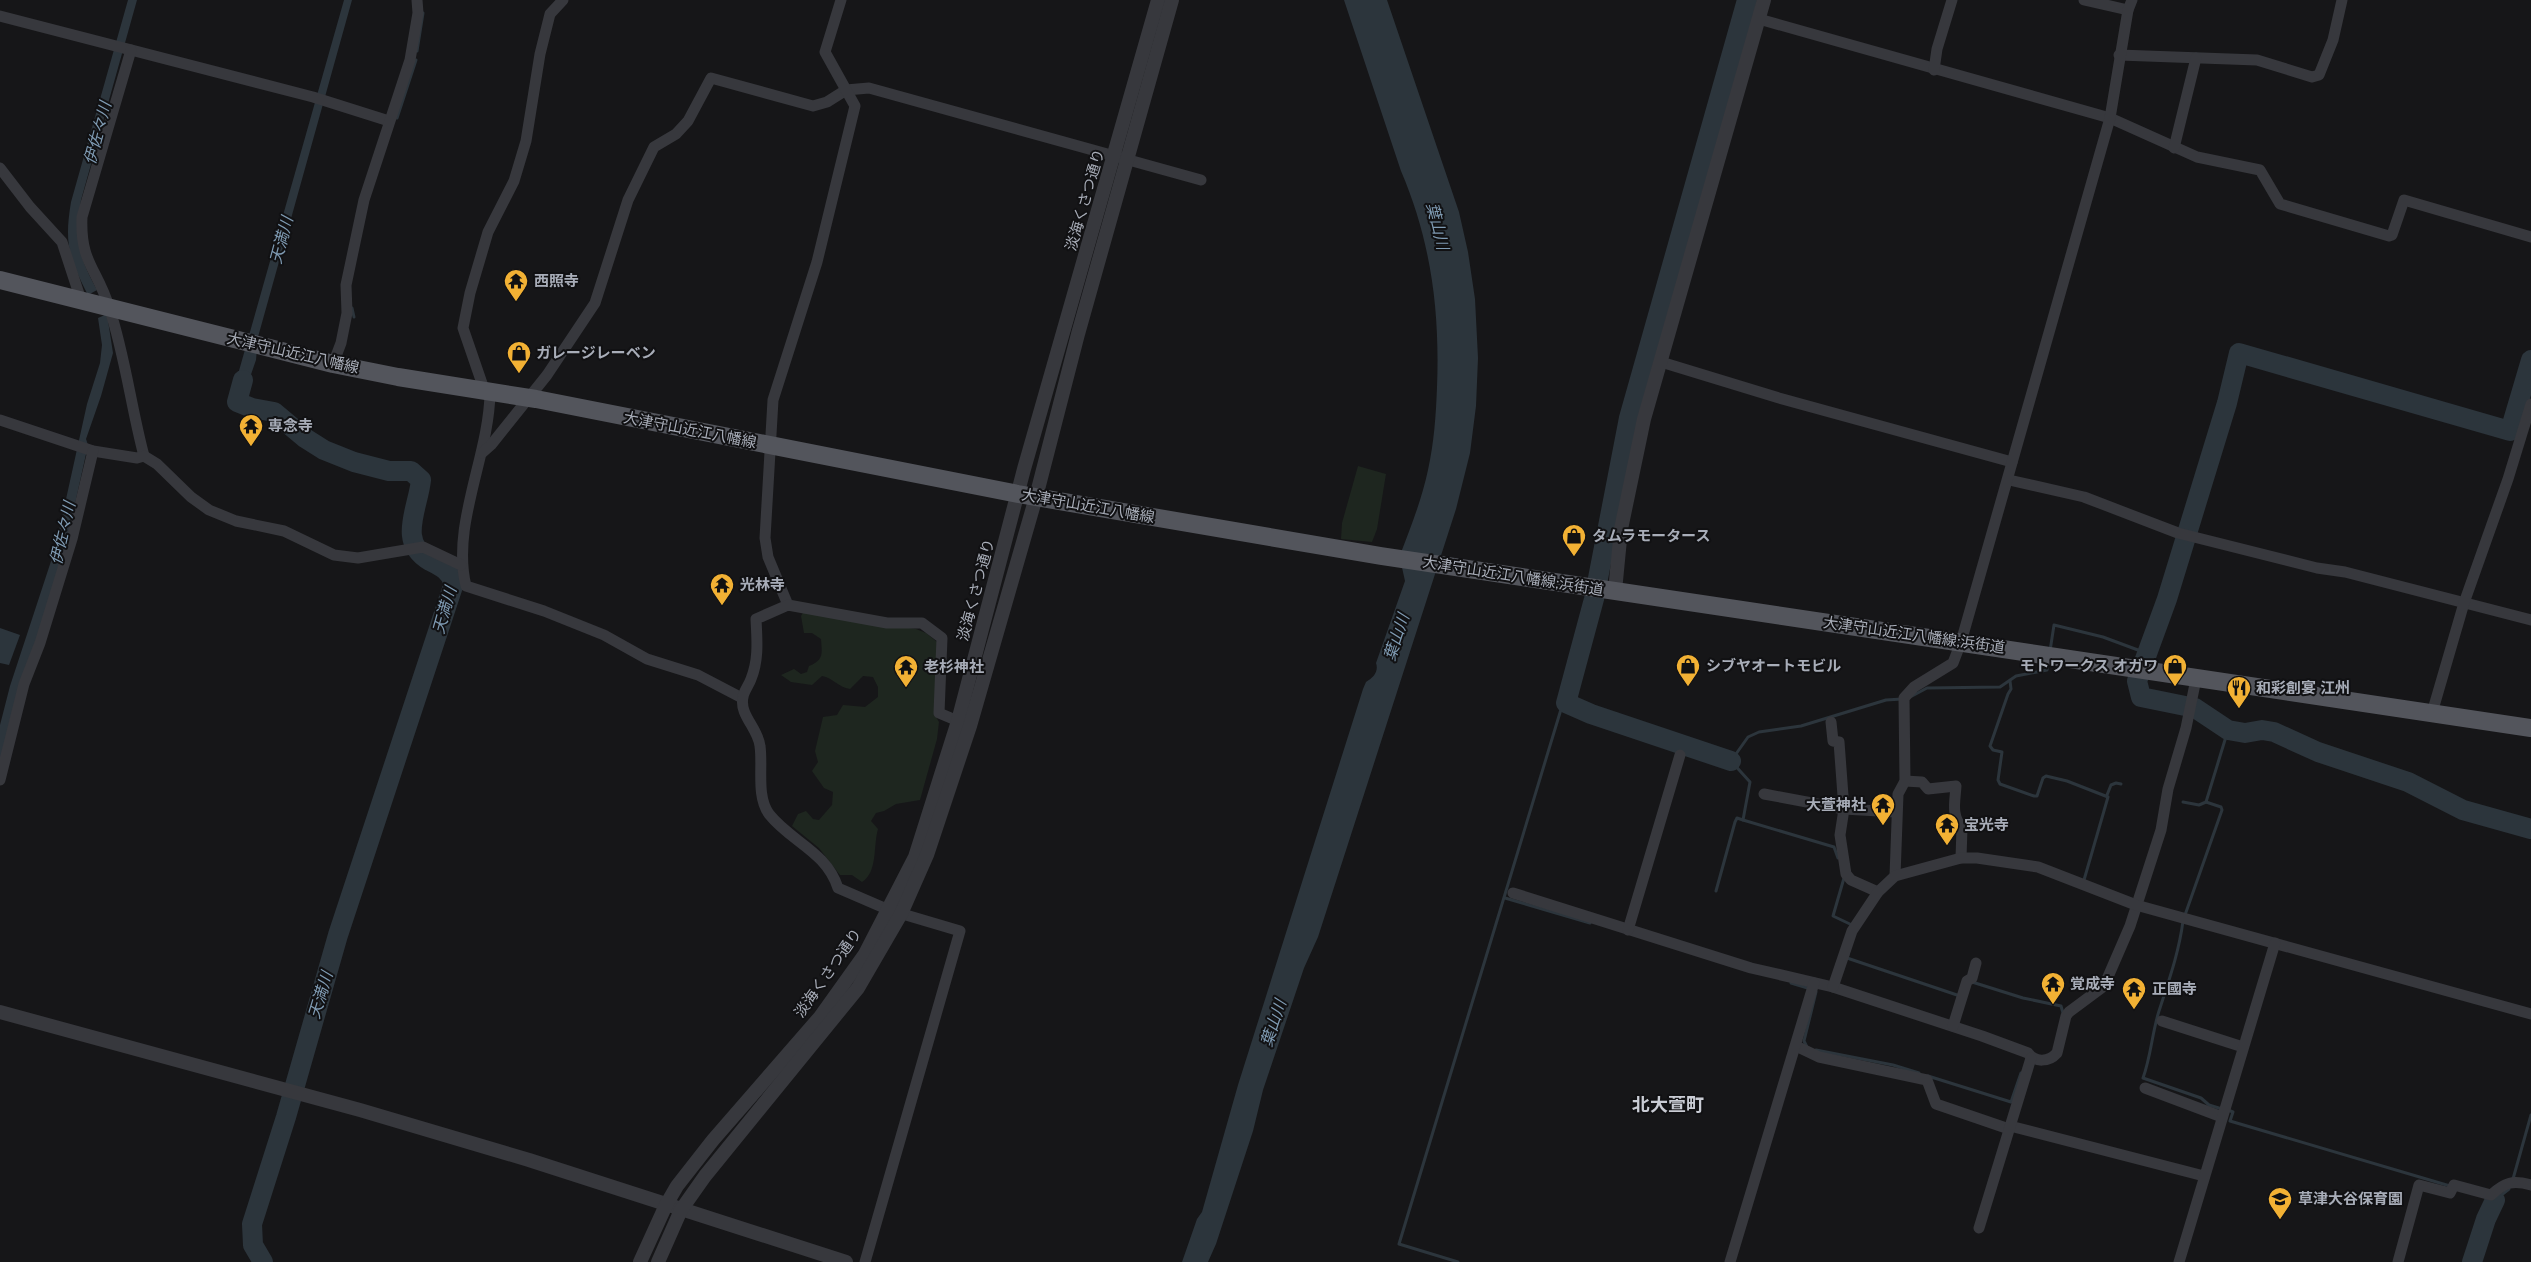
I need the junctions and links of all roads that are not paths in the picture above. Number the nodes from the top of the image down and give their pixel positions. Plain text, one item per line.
1 (417, 0) edge
2 (563, 0) edge
3 (841, 0) edge
4 (1158, 0) edge
5 (1172, 0) edge
6 (1764, 0) edge
7 (1952, 0) edge
8 (2084, 0) edge
9 (2342, 0) edge
10 (2130, 5) edge
11 (0, 16) edge
12 (1759, 19) junction
13 (130, 50) junction
14 (2120, 55) junction
15 (2196, 58) junction
16 (1934, 70) junction
17 (846, 90) junction
18 (2110, 118) junction
19 (389, 121) junction
20 (2174, 148) junction
21 (1121, 158) junction
22 (0, 168) edge
23 (1201, 180) dead end
24 (2531, 237) edge
25 (85, 258) junction
26 (70, 263) junction
27 (0, 280) edge
28 (81, 300) junction
29 (110, 308) junction
30 (1661, 362) junction
31 (333, 364) junction
32 (488, 392) junction
33 (529, 398) junction
34 (2531, 404) edge
35 (0, 420) edge
36 (770, 446) junction
37 (91, 450) junction
38 (482, 453) junction
39 (144, 456) junction
40 (2012, 462) junction
41 (2009, 480) junction
42 (1018, 494) junction
43 (1036, 497) junction
44 (1386, 556) joint
45 (461, 565) junction
46 (1603, 589) junction
47 (2464, 603) junction
48 (788, 605) junction
49 (2531, 620) edge
50 (1961, 642) junction
51 (2196, 678) junction
52 (742, 698) junction
53 (2432, 712) junction
54 (1830, 722) dead end
55 (964, 724) junction
56 (2531, 728) edge
57 (1680, 755) dead end
58 (0, 780) edge
59 (1904, 781) junction
60 (1764, 794) dead end
61 (1844, 809) junction
62 (1896, 812) junction
63 (1961, 858) junction
64 (1896, 876) junction
65 (1878, 892) junction
66 (1513, 893) dead end
67 (2136, 905) junction
68 (895, 912) junction
69 (1628, 930) junction
70 (2275, 943) junction
71 (1976, 962) dead end
72 (1812, 987) junction
73 (1833, 987) junction
74 (0, 1012) edge
75 (2531, 1014) edge
76 (2162, 1021) dead end
77 (1954, 1026) junction
78 (1796, 1046) junction
79 (2244, 1047) junction
80 (2032, 1058) junction
81 (2145, 1088) dead end
82 (2222, 1117) junction
83 (2009, 1128) junction
84 (2204, 1176) junction
85 (2531, 1185) edge
86 (666, 1205) junction
87 (681, 1210) junction
88 (1979, 1228) dead end
89 (640, 1262) edge
90 (658, 1262) edge
91 (846, 1262) edge
92 (865, 1262) edge
93 (1730, 1262) edge
94 (2179, 1262) edge
95 (2398, 1262) edge

1 - 19 street
2 - 32 street
3 - 17 street
4 - 21 street, 淡海くさつ通り
5 - 21 street, 淡海くさつ通り
6 - 12 street
7 - 16 street
8 - 10 street
9 - 15 street
10 - 14 street
11 - 13 street
12 - 16 street
12 - 30 street
13 - 19 street
13 - 25 street
14 - 15 street
14 - 18 street
15 - 20 street
16 - 18 street
17 - 21 street
17 - 33 street
17 - 36 street
18 - 20 street
18 - 40 street
19 - 31 street
20 - 24 street
21 - 23 street
21 - 42 street, 淡海くさつ通り
21 - 43 street, 淡海くさつ通り
22 - 26 street
25 - 26 street
25 - 29 street
26 - 28 street
27 - 28 main road, 大津守山近江八幡線
28 - 29 main road, 大津守山近江八幡線
29 - 31 main road, 大津守山近江八幡線
29 - 39 street
30 - 40 street
30 - 46 street
31 - 32 main road, 大津守山近江八幡線
32 - 33 main road, 大津守山近江八幡線
32 - 38 street
33 - 36 main road, 大津守山近江八幡線
33 - 38 street
34 - 47 street
35 - 37 street
36 - 42 main road, 大津守山近江八幡線
36 - 48 street
37 - 39 street
37 - 58 street
38 - 45 street
39 - 45 street
40 - 41 street
41 - 47 street
41 - 50 street
42 - 43 main road, 大津守山近江八幡線
42 - 55 street, 淡海くさつ通り
43 - 44 main road, 大津守山近江八幡線
43 - 55 street, 淡海くさつ通り
44 - 46 main road, 大津守山近江八幡線;浜街道
45 - 52 street
46 - 50 main road, 大津守山近江八幡線;浜街道
47 - 49 street
47 - 53 street
48 - 52 street
48 - 55 street
50 - 51 main road, 大津守山近江八幡線;浜街道
50 - 59 street
51 - 53 main road, 大津守山近江八幡線;浜街道
51 - 67 street
52 - 68 street
53 - 56 main road, 大津守山近江八幡線;浜街道
54 - 61 street
55 - 68 street, 淡海くさつ通り
57 - 69 street
59 - 62 street
59 - 63 street
60 - 61 street
61 - 62 street
61 - 65 street
62 - 64 street
63 - 64 street
63 - 67 street
64 - 65 street
65 - 73 street
66 - 69 street
67 - 70 street
67 - 80 street
68 - 86 street, 淡海くさつ通り
68 - 87 street, 淡海くさつ通り
68 - 92 street
69 - 72 street
70 - 75 street
70 - 79 street
71 - 77 street
72 - 73 street
72 - 78 street
73 - 77 street
74 - 86 street
76 - 79 street
77 - 80 street
78 - 83 street
78 - 93 street
79 - 82 street
80 - 83 street
81 - 82 street
82 - 84 street
83 - 84 street
83 - 88 street
84 - 94 street
85 - 95 street
86 - 87 street
86 - 89 street, 淡海くさつ通り
87 - 90 street, 淡海くさつ通り
87 - 91 street

